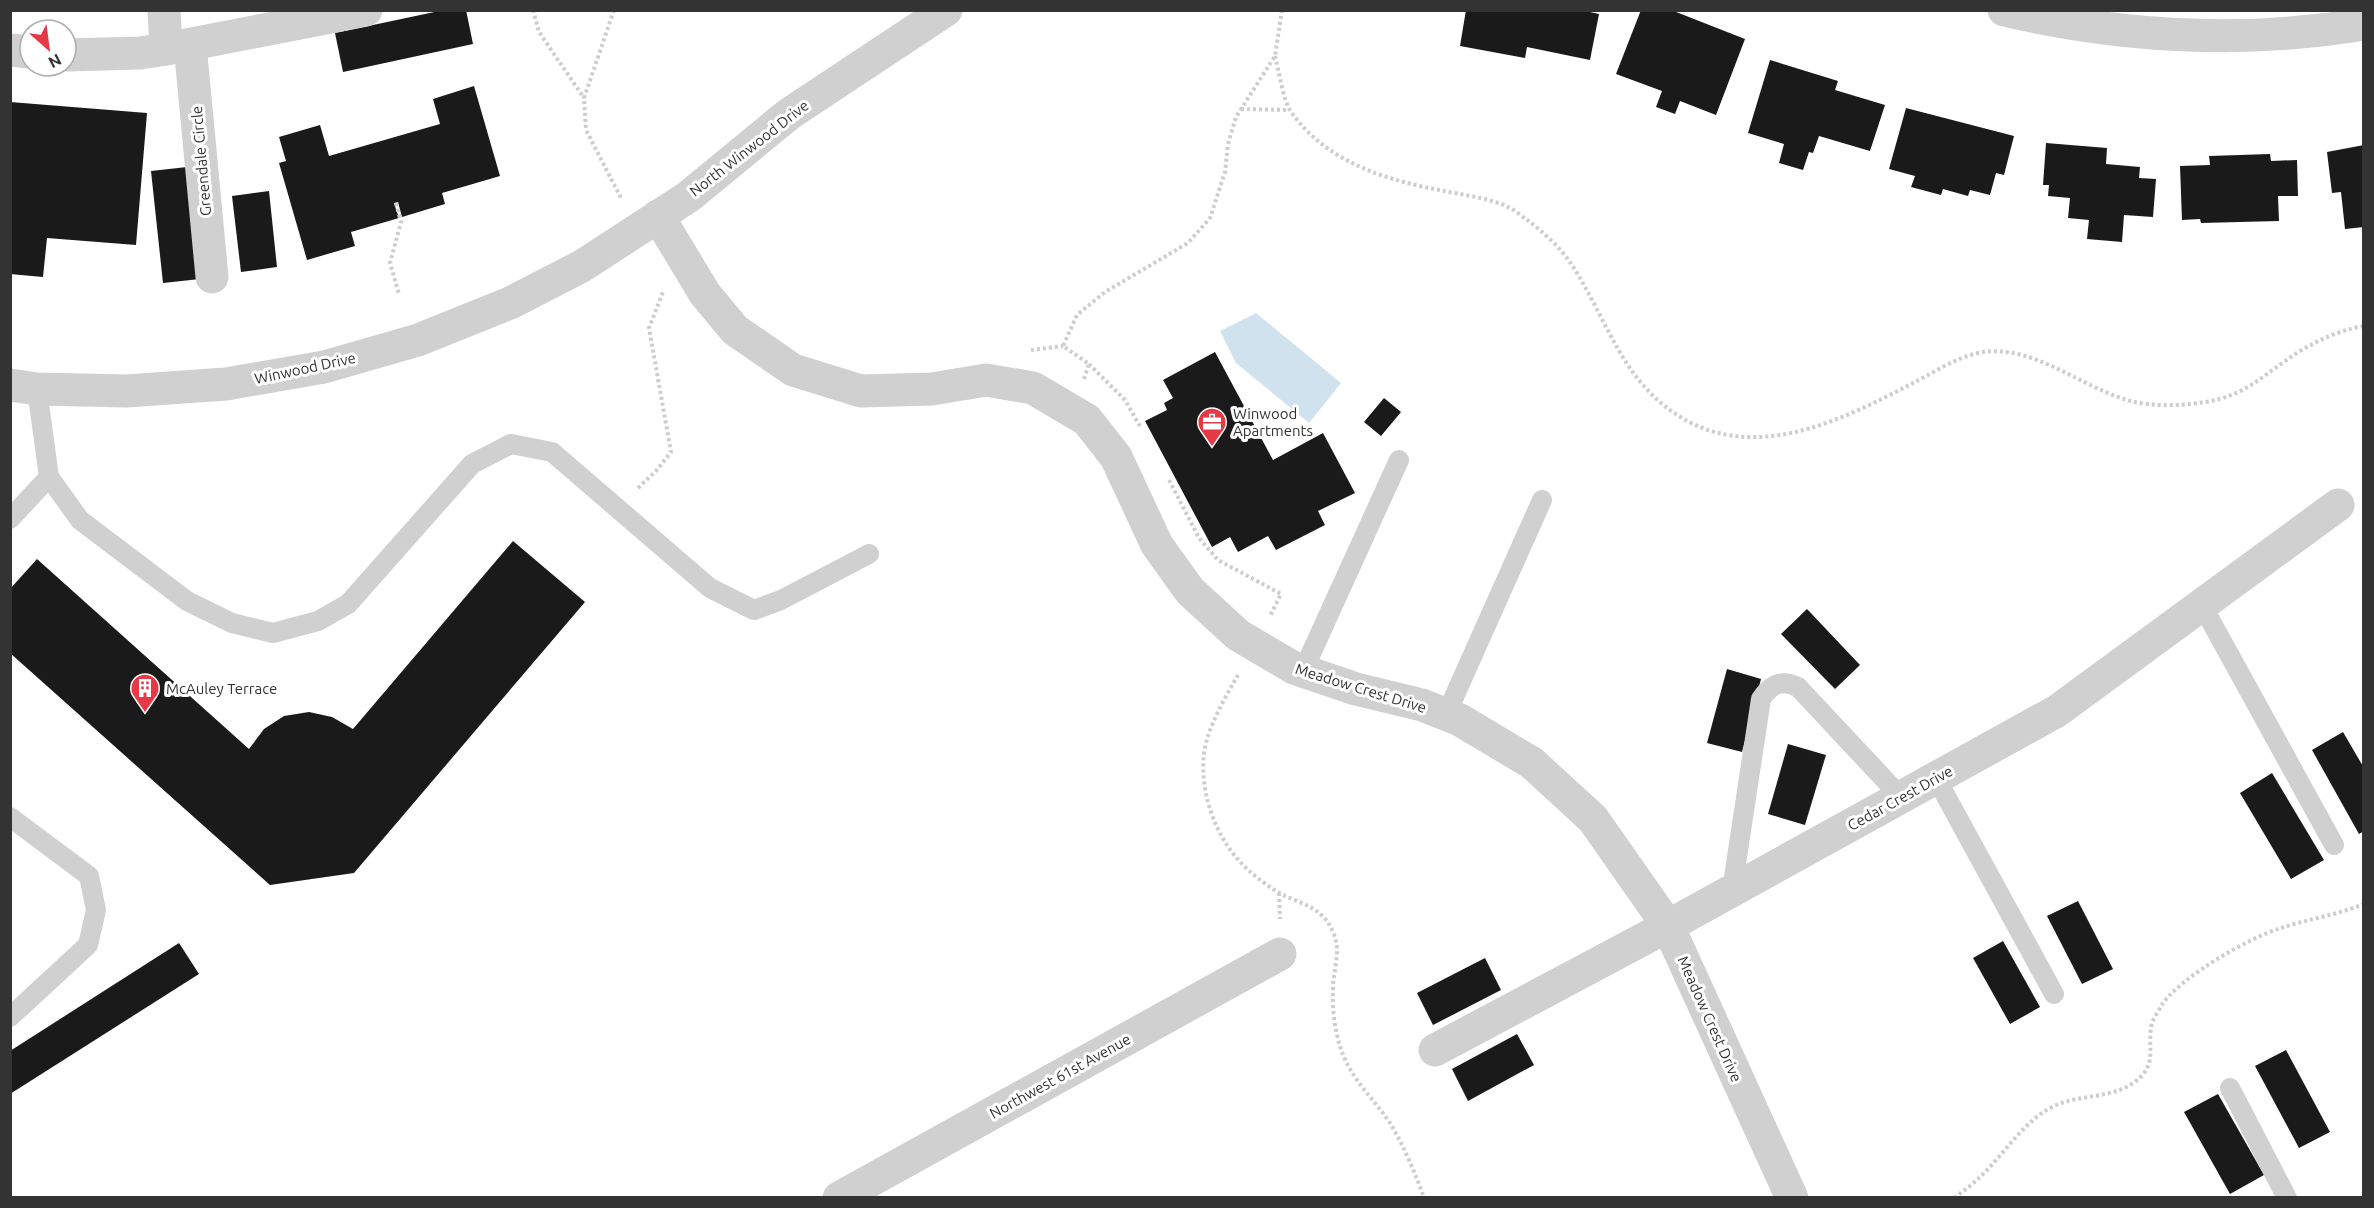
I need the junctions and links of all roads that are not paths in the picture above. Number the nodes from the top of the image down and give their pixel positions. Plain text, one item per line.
1 (164, 10) edge
2 (366, 10) edge
3 (946, 10) edge
4 (2004, 10) edge
5 (2364, 24) edge
6 (178, 47) junction
7 (78, 55) edge
8 (649, 222) junction
9 (582, 266) joint
10 (212, 277) dead end
11 (24, 387) edge
12 (1399, 460) dead end
13 (49, 477) junction
14 (1542, 500) dead end
15 (2338, 505) dead end
16 (10, 519) edge
17 (869, 554) dead end
18 (2202, 605) junction
19 (1303, 671) junction
20 (1446, 715) junction
21 (1936, 778) junction
22 (1901, 797) junction
23 (10, 818) edge
24 (2334, 845) dead end
25 (1732, 890) junction
26 (1668, 926) junction
27 (1280, 954) dead end
28 (2054, 994) dead end
29 (10, 1017) edge
30 (1435, 1050) dead end
31 (2230, 1088) dead end
32 (839, 1197) edge
33 (1792, 1197) edge
34 (2287, 1197) edge

1 - 6 street, Greendale Circle
2 - 6 street
3 - 8 street, North Winwood Drive
4 - 5 street
6 - 7 street
6 - 10 street, Greendale Circle
8 - 9 street, North Winwood Drive
8 - 19 street, Meadow Crest Drive
9 - 11 street, Winwood Drive
11 - 13 lane
12 - 19 lane
13 - 16 lane
13 - 17 lane
14 - 20 lane
15 - 18 street, Cedar Crest Drive
18 - 21 street, Cedar Crest Drive
18 - 24 lane
19 - 20 street, Meadow Crest Drive
20 - 26 street, Meadow Crest Drive
21 - 22 street, Cedar Crest Drive
21 - 28 lane
22 - 25 street, Cedar Crest Drive
22 - 25 lane
23 - 29 lane
25 - 26 street, Cedar Crest Drive
26 - 30 street, Cedar Crest Drive
26 - 33 street, Meadow Crest Drive
27 - 32 street, Northwest 61st Avenue
31 - 34 lane

